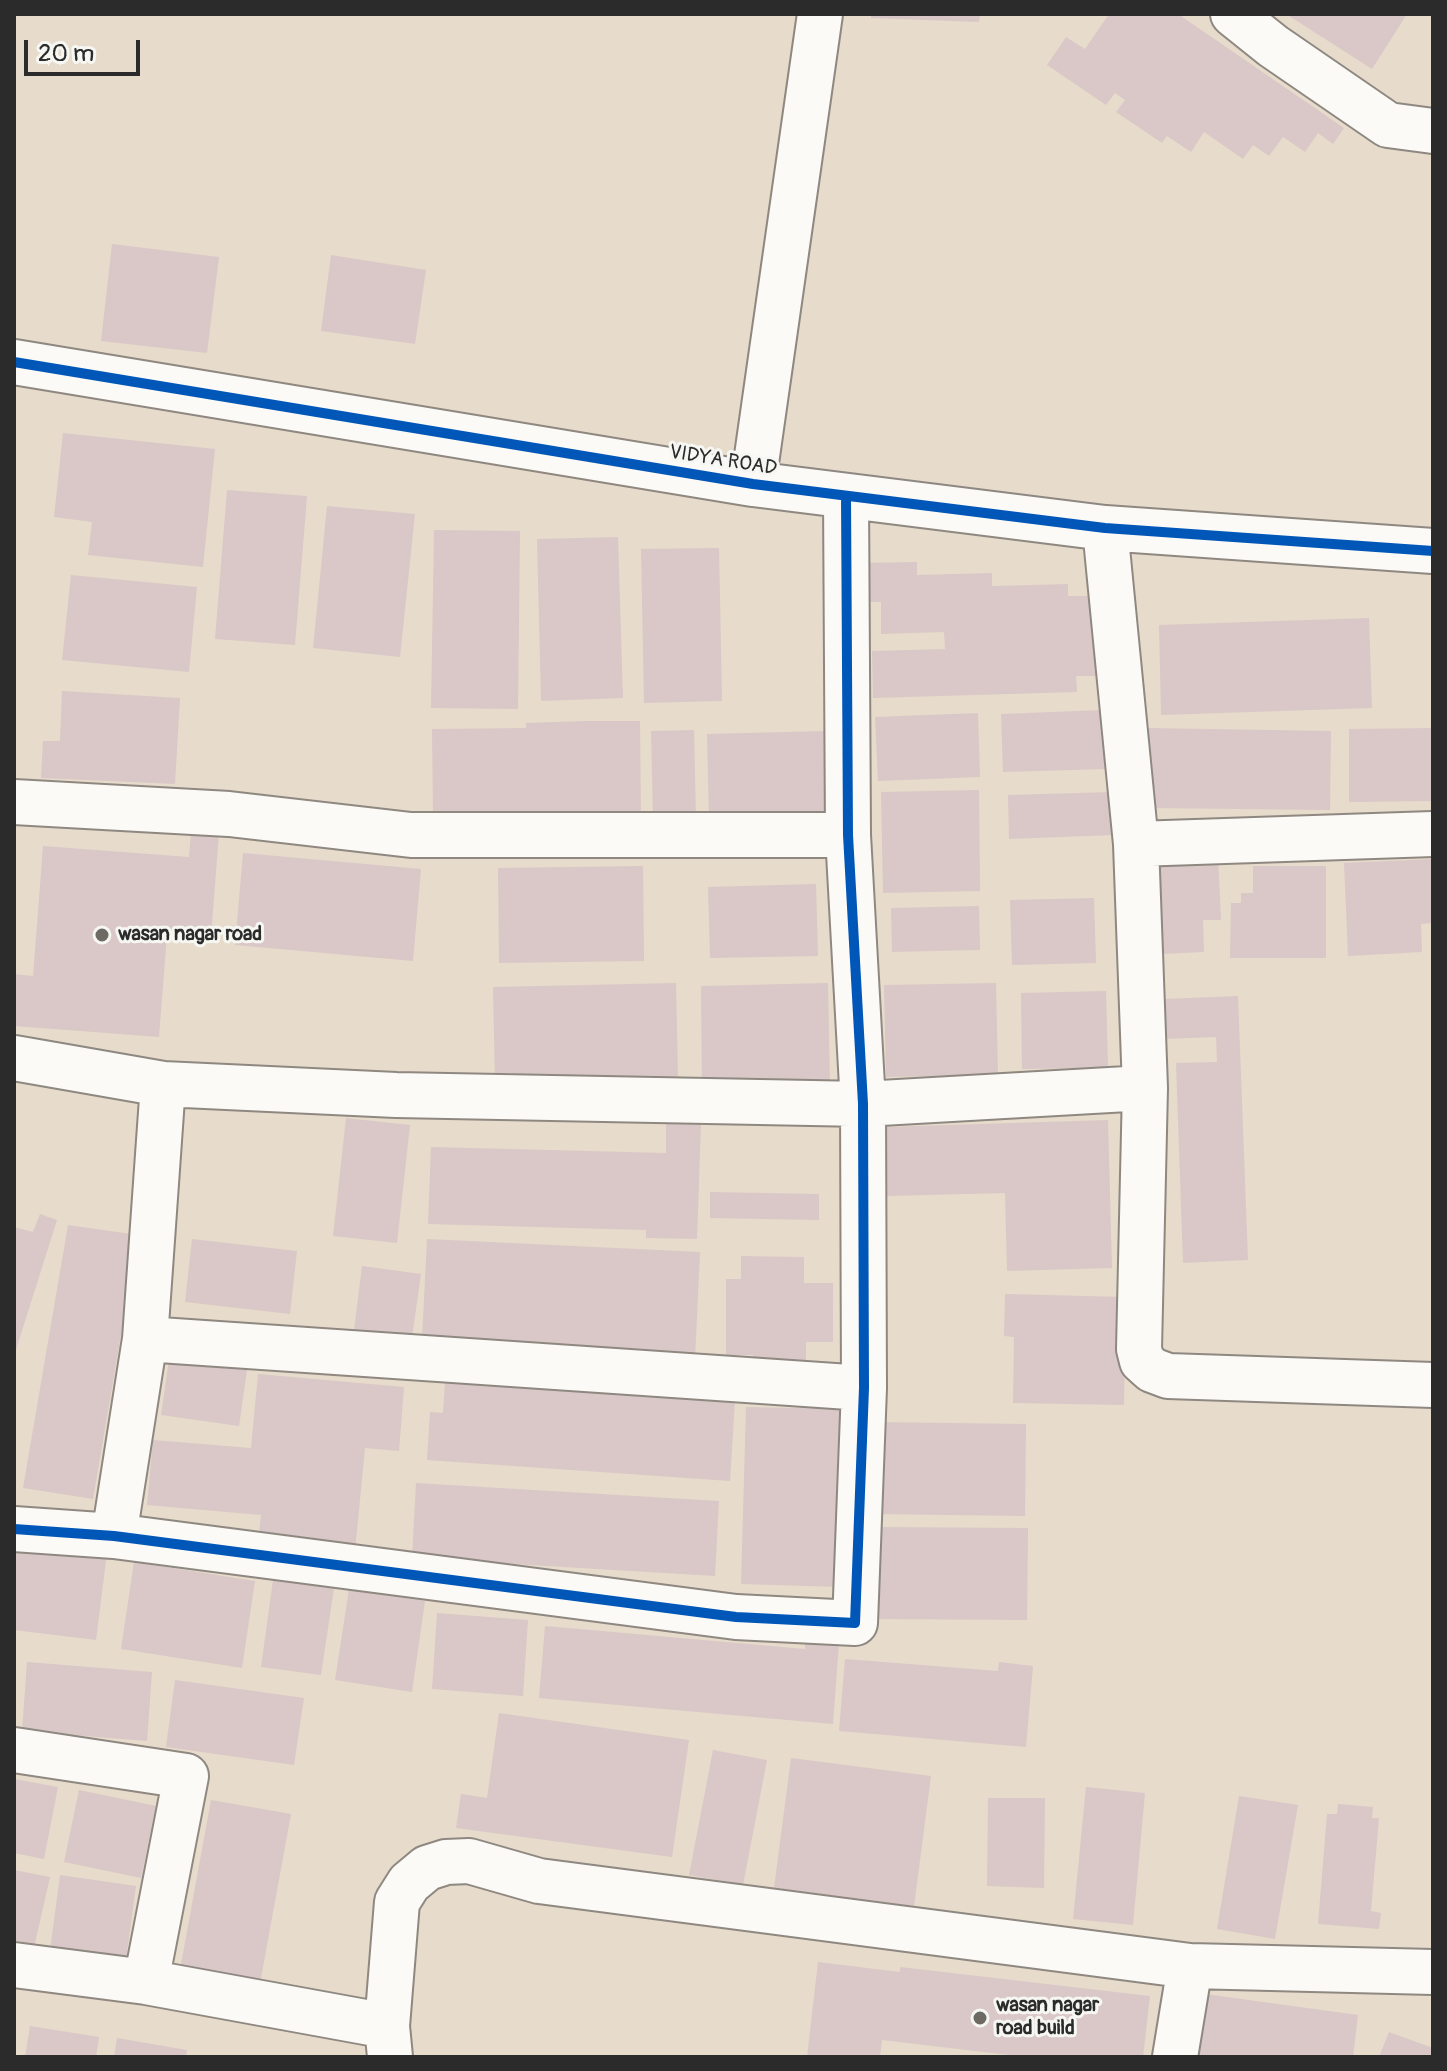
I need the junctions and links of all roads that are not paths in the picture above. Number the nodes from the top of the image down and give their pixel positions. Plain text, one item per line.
1 (820, 14) edge
2 (1233, 14) edge
3 (1433, 131) edge
4 (14, 366) edge
5 (753, 484) junction
6 (846, 496) junction
7 (1105, 528) junction
8 (1433, 551) edge
9 (14, 802) edge
10 (1433, 834) edge
11 (848, 835) junction
12 (1136, 844) junction
13 (14, 1058) edge
14 (163, 1084) junction
15 (1145, 1088) junction
16 (863, 1104) junction
17 (145, 1339) junction
18 (1433, 1385) edge
19 (864, 1388) junction
20 (14, 1529) edge
21 (114, 1536) junction
22 (14, 1750) edge
23 (14, 1965) edge
24 (1190, 1966) junction
25 (1433, 1972) edge
26 (146, 1982) junction
27 (388, 2042) edge
28 (1175, 2057) edge

1 - 5 street
2 - 3 street
4 - 5 street, VIDYA ROAD
5 - 6 street, VIDYA ROAD
6 - 7 street, VIDYA ROAD
6 - 11 street
7 - 8 street, VIDYA ROAD
7 - 12 street
9 - 11 street
10 - 12 street
11 - 16 street
12 - 15 street
13 - 14 street
14 - 16 street
14 - 17 street
15 - 16 street
15 - 18 street
16 - 19 street
17 - 19 street
17 - 21 street
19 - 21 street
20 - 21 street
22 - 26 street
23 - 26 street
24 - 25 street
24 - 27 street
24 - 28 street
26 - 27 street

